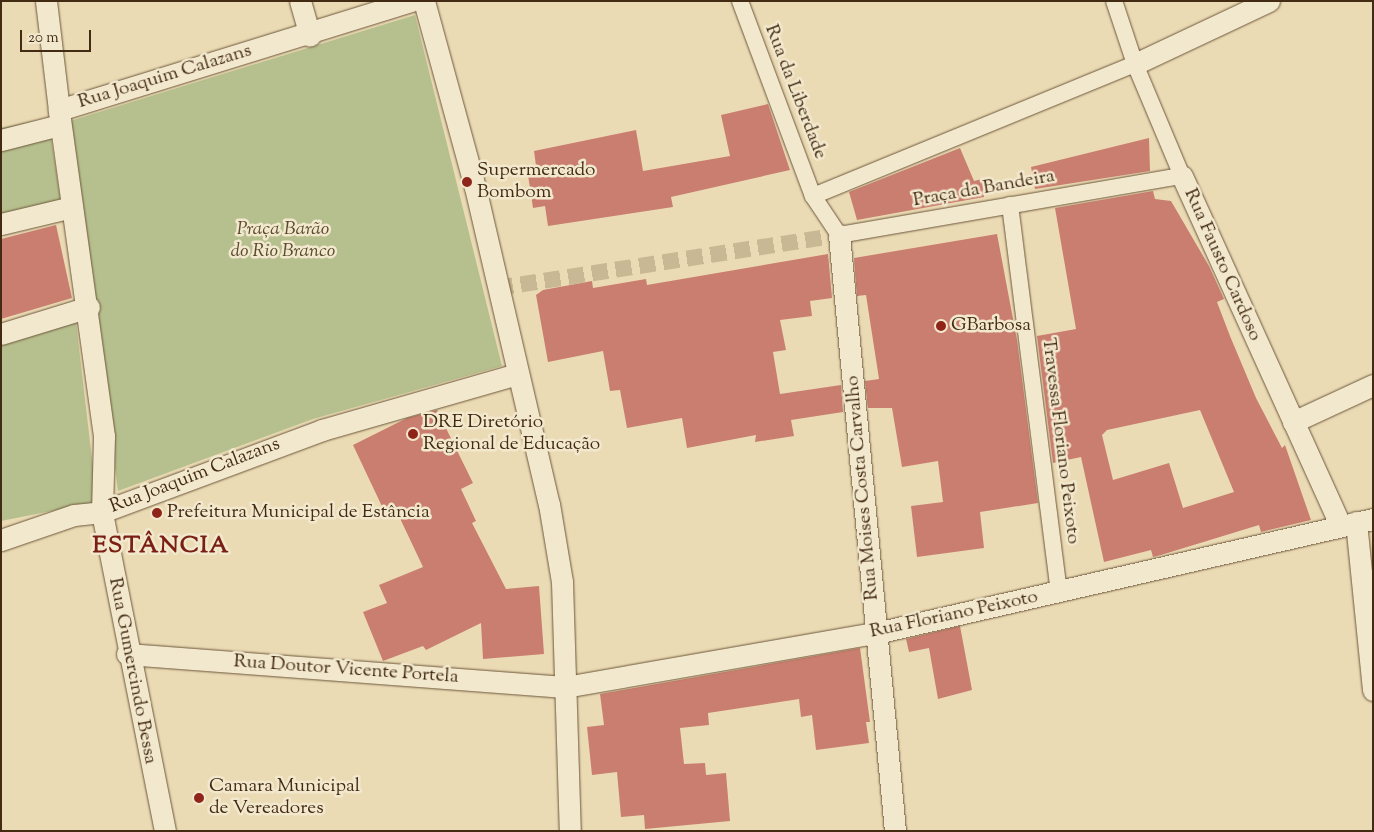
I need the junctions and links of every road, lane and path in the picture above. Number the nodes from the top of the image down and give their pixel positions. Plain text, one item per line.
1 (46, 1) edge
2 (300, 1) edge
3 (412, 1) edge
4 (424, 1) edge
5 (740, 1) edge
6 (1114, 1) edge
7 (1269, 1) edge
8 (310, 36) junction
9 (1135, 64) junction
10 (60, 118) junction
11 (1, 140) edge
12 (1182, 176) junction
13 (813, 196) junction
14 (1010, 205) junction
15 (72, 207) junction
16 (1, 224) edge
17 (839, 234) junction
18 (89, 307) junction
19 (1, 334) edge
20 (517, 374) junction
21 (1373, 385) edge
22 (1293, 422) junction
23 (102, 512) junction
24 (1356, 522) edge
25 (1, 540) edge
26 (1059, 592) junction
27 (876, 633) junction
28 (127, 654) junction
29 (565, 687) junction
30 (1373, 690) edge
31 (567, 826) edge
32 (162, 830) edge
33 (895, 831) edge

1 - 10 street
2 - 8 street
3 - 8 street, Rua Joaquim Calazans
4 - 20 street
5 - 13 street, Rua da Liberdade
6 - 9 street, Rua Fausto Cardoso
7 - 9 street
8 - 10 street, Rua Joaquim Calazans
9 - 12 street, Rua Fausto Cardoso
9 - 13 street
10 - 11 street
10 - 15 street, Rua Joaquim Calazans
12 - 14 street, Praça da Bandeira
12 - 22 street, Rua Fausto Cardoso
13 - 17 street
14 - 17 street, Praça da Bandeira
14 - 26 street, Travessa Floriano Peixoto
15 - 16 street
15 - 18 street, Rua Joaquim Calazans
17 - 27 street, Rua Moises Costa Carvalho
18 - 19 street
18 - 23 street, Rua Joaquim Calazans
20 - 23 street, Rua Joaquim Calazans
20 - 29 street
21 - 22 street
22 - 24 street, Rua Fausto Cardoso
23 - 25 street
23 - 28 street, Rua Gumercindo Bessa
24 - 26 street, Rua Floriano Peixoto
24 - 30 street, Rua Fausto Cardoso
26 - 27 street, Rua Floriano Peixoto
27 - 29 street, Rua Floriano Peixoto
27 - 33 street, Rua Moises Costa Carvalho
28 - 29 street, Rua Doutor Vicente Portela
28 - 32 street, Rua Gumercindo Bessa
29 - 31 street

